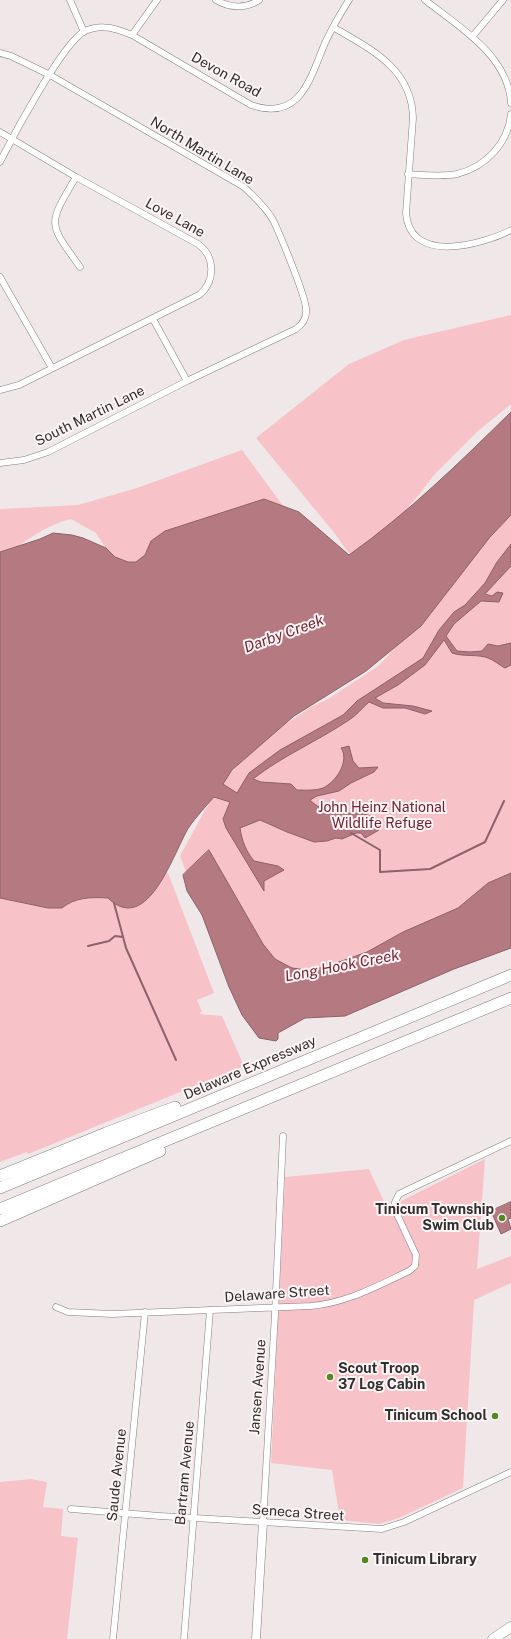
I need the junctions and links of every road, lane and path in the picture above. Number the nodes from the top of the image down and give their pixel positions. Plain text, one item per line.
1 (70, 0) edge
2 (157, 0) edge
3 (216, 0) edge
4 (258, 0) edge
5 (349, 0) edge
6 (425, 0) edge
7 (503, 0) edge
8 (333, 27) junction
9 (84, 32) junction
10 (132, 35) junction
11 (472, 37) junction
12 (0, 53) edge
13 (50, 75) junction
14 (511, 103) edge
15 (511, 114) edge
16 (0, 132) edge
17 (12, 139) junction
18 (0, 162) edge
19 (408, 174) junction
20 (76, 177) junction
21 (511, 230) edge
22 (80, 268) dead end
23 (0, 277) edge
24 (153, 319) junction
25 (52, 368) junction
26 (187, 381) junction
27 (0, 390) edge
28 (0, 462) edge
29 (511, 976) edge
30 (511, 998) edge
31 (278, 1072) junction
32 (248, 1107) junction
33 (283, 1136) dead end
34 (511, 1141) edge
35 (0, 1176) edge
36 (0, 1188) edge
37 (0, 1209) edge
38 (0, 1221) edge
39 (56, 1307) dead end
40 (276, 1307) junction
41 (210, 1310) junction
42 (146, 1312) junction
43 (511, 1472) edge
44 (71, 1509) dead end
45 (126, 1514) junction
46 (193, 1518) junction
47 (263, 1522) junction
48 (511, 1627) edge
49 (113, 1639) edge
50 (184, 1639) edge
51 (256, 1639) edge
52 (493, 1639) edge

1 - 9 street
2 - 10 street
3 - 4 street
5 - 8 street, Devon Road
6 - 11 street
7 - 11 street
8 - 10 street, Devon Road
8 - 19 street
9 - 10 street
9 - 13 street
11 - 14 street
12 - 13 street, North Martin Lane
13 - 17 street
13 - 26 street, North Martin Lane
15 - 19 street
16 - 17 street, Love Lane
17 - 18 street
17 - 20 street, Love Lane
19 - 21 street
20 - 22 street
20 - 24 street, Love Lane
23 - 25 street
24 - 25 street, Love Lane
24 - 26 street
25 - 27 street, Love Lane
26 - 28 street, South Martin Lane
29 - 31 highway, Delaware Expressway
30 - 32 highway
31 - 35 highway
31 - 36 highway, Delaware Expressway
32 - 37 highway
32 - 38 highway
33 - 40 street, Jansen Avenue
34 - 40 street, Delaware Street
39 - 42 street, Delaware Street
40 - 41 street, Delaware Street
40 - 47 street, Jansen Avenue
41 - 42 street, Delaware Street
41 - 46 street, Bartram Avenue
42 - 45 street, Saude Avenue
43 - 47 street, Seneca Street
44 - 45 street, Seneca Street
45 - 46 street, Seneca Street
45 - 49 street, Saude Avenue
46 - 47 street, Seneca Street
46 - 50 street, Bartram Avenue
47 - 51 street, Jansen Avenue
48 - 52 main road

